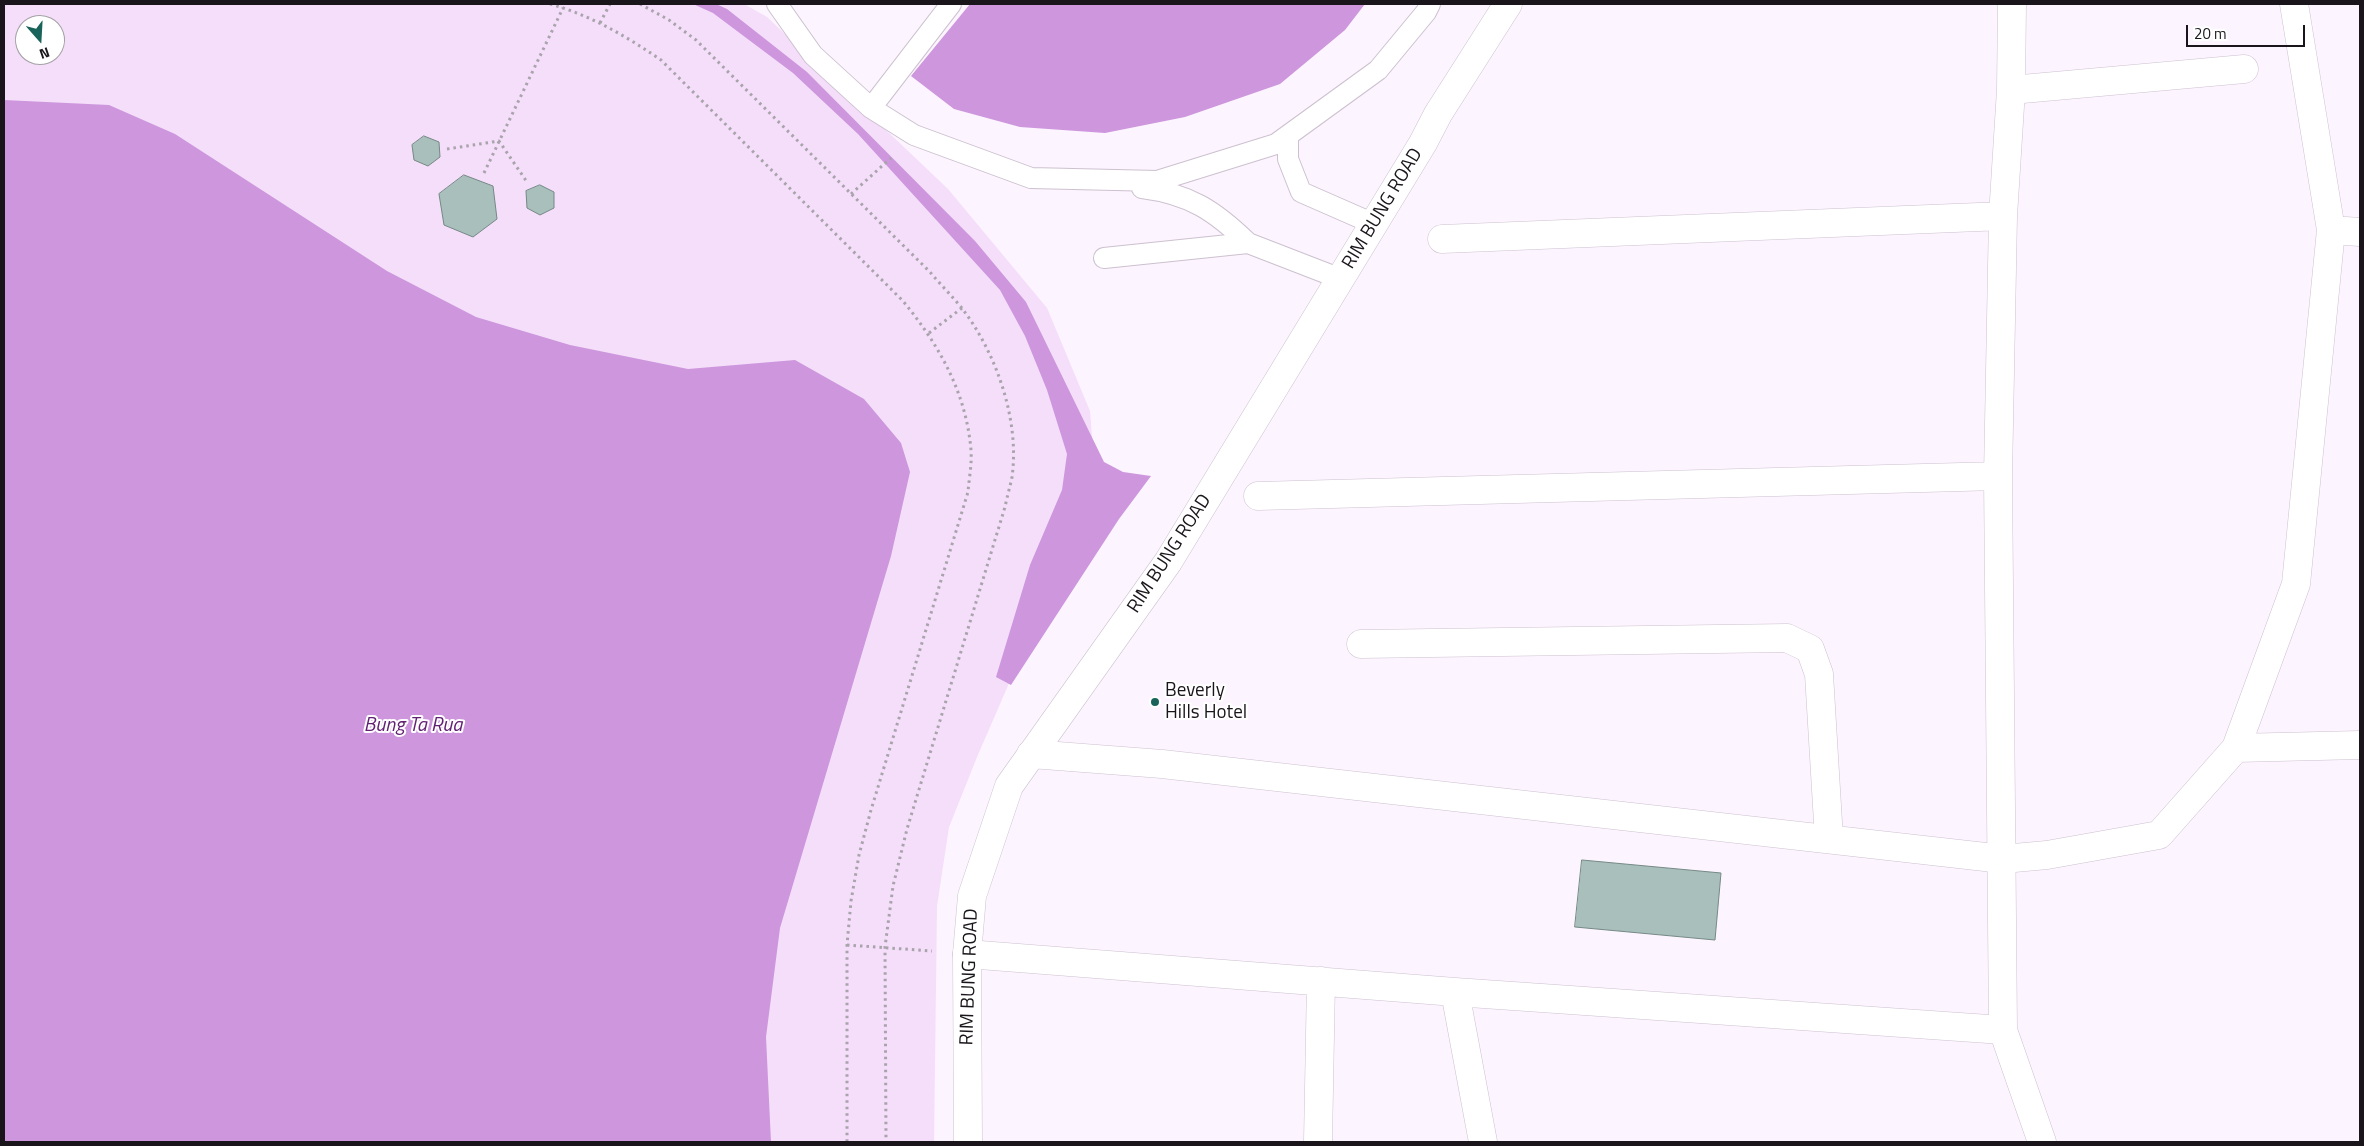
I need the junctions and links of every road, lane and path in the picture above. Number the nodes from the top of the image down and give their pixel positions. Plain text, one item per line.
1 (550, 4) edge
2 (610, 4) edge
3 (640, 4) edge
4 (776, 4) edge
5 (951, 4) edge
6 (1430, 4) edge
7 (1508, 4) edge
8 (2012, 4) edge
9 (2294, 4) edge
10 (563, 8) junction
11 (600, 23) junction
12 (2244, 70) dead end
13 (2011, 90) junction
14 (871, 108) junction
15 (1288, 136) junction
16 (499, 141) junction
17 (447, 148) dead end
18 (895, 154) dead end
19 (484, 172) dead end
20 (1066, 179) junction
21 (527, 182) dead end
22 (850, 194) junction
23 (2003, 216) junction
24 (1374, 224) junction
25 (2331, 230) junction
26 (2360, 232) edge
27 (1442, 239) dead end
28 (1248, 243) junction
29 (1104, 258) dead end
30 (1341, 279) junction
31 (962, 308) junction
32 (929, 333) junction
33 (1998, 476) junction
34 (1258, 496) dead end
35 (1361, 644) dead end
36 (2360, 745) edge
37 (2236, 748) junction
38 (1031, 754) junction
39 (1830, 839) junction
40 (2003, 859) junction
41 (847, 945) junction
42 (885, 947) junction
43 (967, 954) junction
44 (1321, 981) junction
45 (1456, 992) junction
46 (2004, 1030) junction
47 (847, 1142) edge
48 (886, 1142) edge
49 (968, 1142) edge
50 (1318, 1142) edge
51 (1484, 1142) edge
52 (2042, 1142) edge

1 - 10 path
2 - 11 path
3 - 22 path
4 - 14 lane
5 - 14 lane
6 - 15 lane
7 - 24 street, RIM BUNG ROAD
8 - 13 street
9 - 25 street
10 - 11 path
10 - 16 path
11 - 32 path
12 - 13 street
13 - 23 street
14 - 20 lane
15 - 20 lane
15 - 24 lane
16 - 17 path
16 - 19 path
16 - 21 path
18 - 22 path
20 - 28 lane
22 - 31 path
23 - 27 street
23 - 33 street
24 - 30 street, RIM BUNG ROAD
25 - 26 street
25 - 37 street
28 - 29 lane
28 - 30 lane
30 - 38 street, RIM BUNG ROAD
31 - 32 path
31 - 42 path
32 - 41 path
33 - 34 street
33 - 40 street
35 - 39 street
36 - 37 street
37 - 40 street
38 - 39 street
38 - 43 street, RIM BUNG ROAD
39 - 40 street
40 - 46 street
41 - 42 path
41 - 47 path
42 - 43 path
42 - 48 path
43 - 44 street
43 - 49 street, RIM BUNG ROAD
44 - 45 street
44 - 50 street
45 - 46 street
45 - 51 street
46 - 52 street

